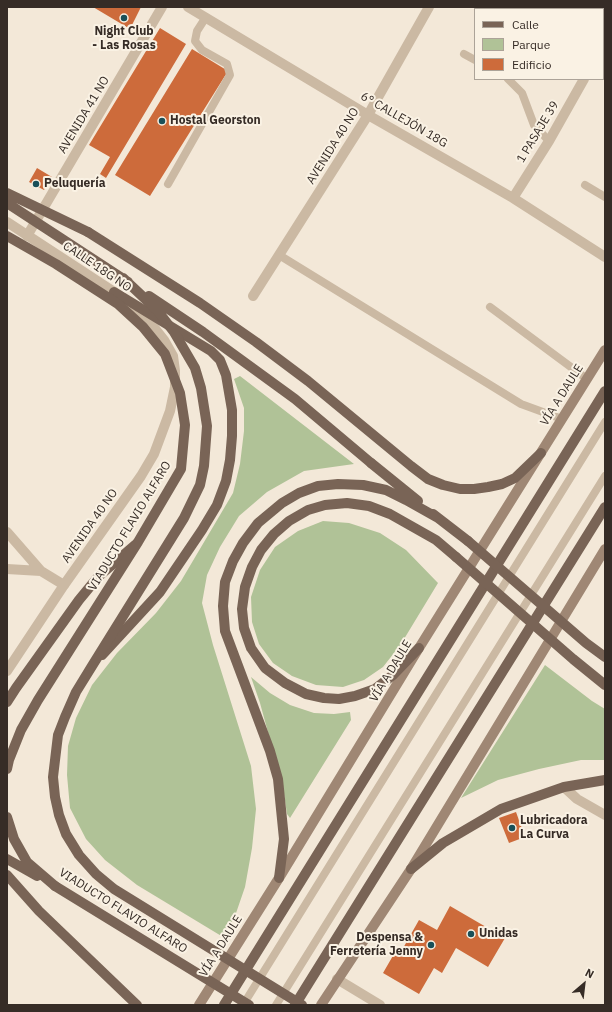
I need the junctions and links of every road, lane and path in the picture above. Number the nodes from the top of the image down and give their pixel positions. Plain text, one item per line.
1 (162, 7) edge
2 (188, 7) edge
3 (429, 7) edge
4 (206, 17) junction
5 (464, 54) dead end
6 (474, 59) edge
7 (509, 80) edge
8 (583, 80) edge
9 (368, 115) junction
10 (549, 141) junction
11 (168, 184) dead end
12 (585, 185) dead end
13 (7, 193) edge
14 (605, 197) edge
15 (513, 198) junction
16 (7, 204) edge
17 (7, 222) edge
18 (7, 236) edge
19 (27, 236) junction
20 (279, 255) junction
21 (605, 258) edge
22 (123, 278) junction
23 (114, 292) junction
24 (253, 296) dead end
25 (490, 307) dead end
26 (605, 350) edge
27 (587, 379) junction
28 (175, 387) joint
29 (605, 391) edge
30 (562, 419) junction
31 (605, 422) edge
32 (541, 452) junction
33 (605, 476) edge
34 (605, 507) edge
35 (438, 518) junction
36 (7, 532) edge
37 (138, 542) junction
38 (605, 549) edge
39 (7, 568) edge
40 (41, 571) junction
41 (64, 584) junction
42 (420, 648) junction
43 (605, 657) edge
44 (92, 666) junction
45 (7, 671) edge
46 (605, 685) edge
47 (7, 702) edge
48 (7, 769) edge
49 (605, 780) edge
50 (564, 787) junction
51 (605, 815) edge
52 (7, 817) edge
53 (7, 859) edge
54 (411, 869) junction
55 (7, 875) edge
56 (279, 878) junction
57 (7, 884) edge
58 (54, 886) junction
59 (39, 912) junction
60 (337, 979) junction
61 (137, 1005) edge
62 (199, 1005) edge
63 (224, 1005) edge
64 (243, 1005) edge
65 (249, 1005) edge
66 (276, 1005) edge
67 (295, 1005) edge
68 (302, 1005) edge
69 (321, 1005) edge
70 (380, 1005) edge

1 - 19 street, AVENIDA 41 NO
2 - 4 street, 6° CALLEJÓN 18G
3 - 9 street, AVENIDA 40 NO
4 - 9 street, 6° CALLEJÓN 18G
4 - 11 lane
5 - 6 lane
7 - 10 lane
8 - 10 street, 1 PASAJE 39
9 - 15 street, 6° CALLEJÓN 18G
9 - 20 street, AVENIDA 40 NO
10 - 15 street, 1 PASAJE 39
12 - 14 lane
13 - 32 main road, bridge
15 - 21 street, 6° CALLEJÓN 18G
16 - 22 main road, bridge
17 - 19 street, CALLE 18G NO
18 - 37 main road, VIADUCTO FLAVIO ALFARO, bridge
19 - 23 street, CALLE 18G NO
20 - 24 street, AVENIDA 40 NO
20 - 30 lane
22 - 35 main road, bridge
22 - 44 main road, bridge
23 - 28 street, CALLE 18G NO
23 - 44 main road, bridge
25 - 27 lane
26 - 27 main road, VÍA A DAULE
27 - 30 main road, VÍA A DAULE
28 - 41 street, AVENIDA 40 NO
29 - 63 main road
30 - 32 main road, VÍA A DAULE
31 - 64 lane
32 - 42 main road, VÍA A DAULE
33 - 66 lane
34 - 67 main road
35 - 43 main road, bridge
35 - 56 main road
36 - 40 street
37 - 47 main road, bridge
37 - 48 main road, VIADUCTO FLAVIO ALFARO, bridge
38 - 54 main road
39 - 40 street
40 - 41 street
41 - 45 street, AVENIDA 40 NO
42 - 46 main road, bridge
42 - 56 main road, VÍA A DAULE
44 - 68 main road, bridge
49 - 50 main road
50 - 51 street
50 - 54 main road
52 - 58 main road, VIADUCTO FLAVIO ALFARO
53 - 58 main road
54 - 60 main road
55 - 59 main road
56 - 62 main road, VÍA A DAULE
57 - 59 main road
58 - 65 main road, VIADUCTO FLAVIO ALFARO, bridge
59 - 61 main road
60 - 69 main road
60 - 70 street

